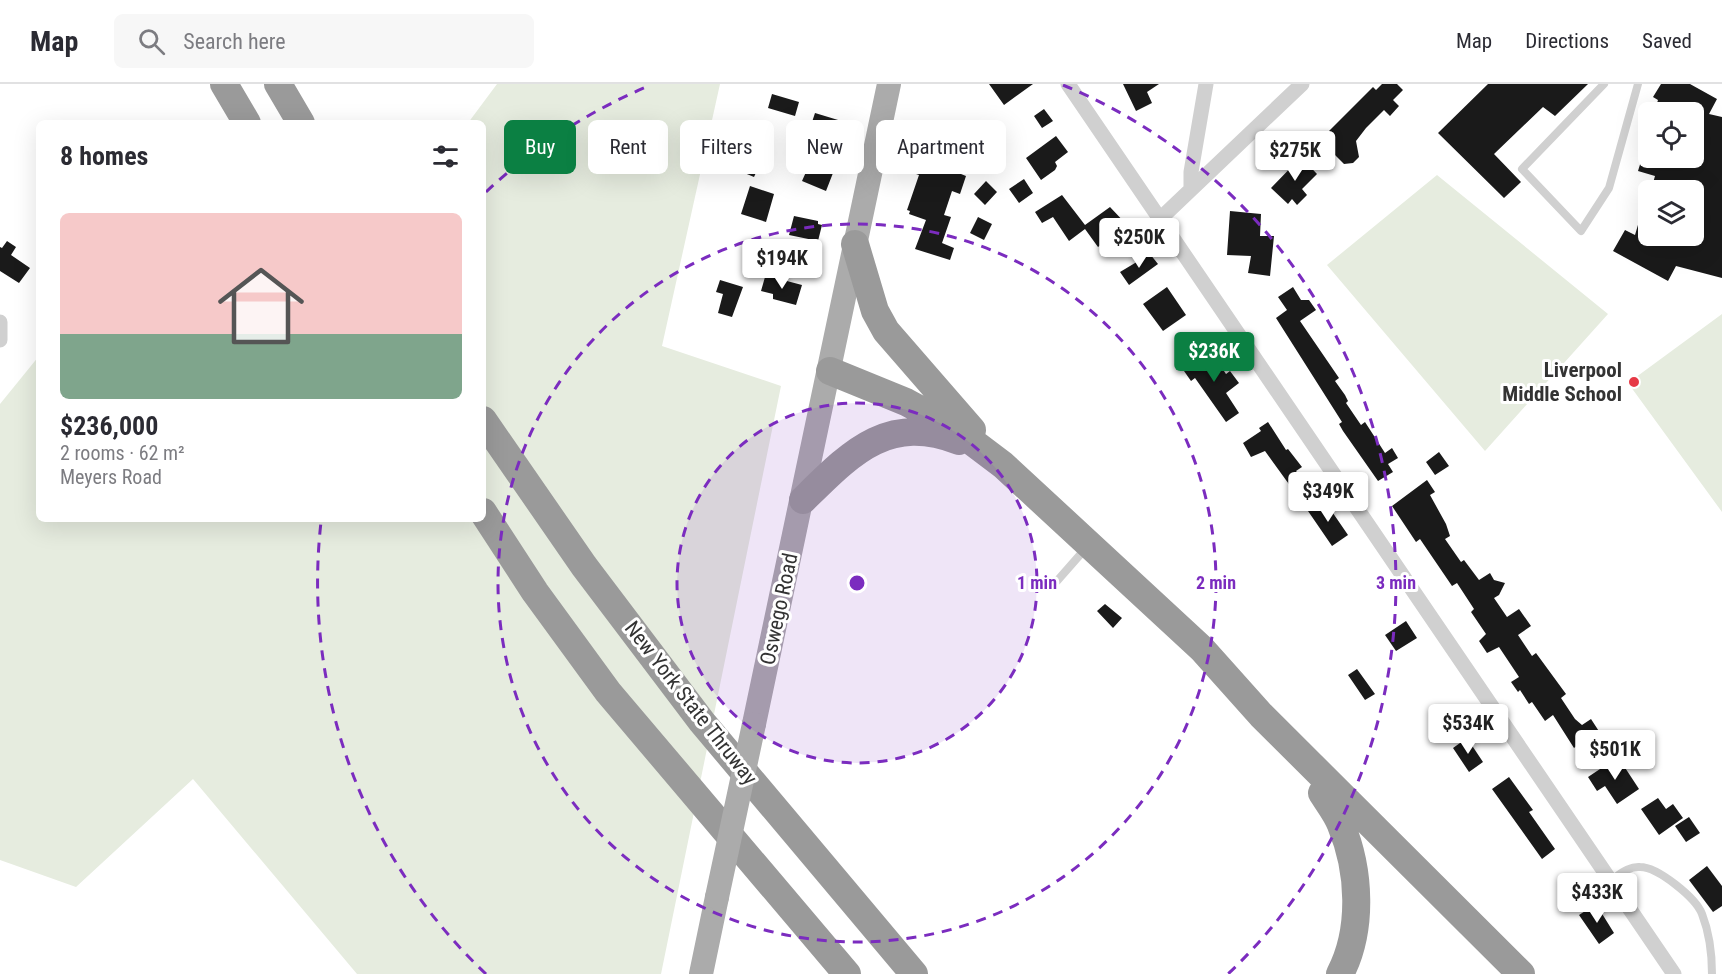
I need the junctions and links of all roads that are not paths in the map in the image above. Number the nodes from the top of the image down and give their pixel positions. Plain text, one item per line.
1 (225, 84) edge
2 (278, 84) edge
3 (889, 84) edge
4 (1068, 84) edge
5 (1206, 84) edge
6 (1302, 84) edge
7 (1605, 84) edge
8 (1638, 84) edge
9 (245, 120) edge
10 (295, 120) edge
11 (1191, 189) junction
12 (1160, 219) junction
13 (855, 244) junction
14 (830, 371) junction
15 (486, 424) edge
16 (1003, 465) junction
17 (802, 500) junction
18 (486, 517) edge
19 (1089, 544) junction
20 (1057, 581) dead end
21 (1132, 583) junction
22 (1322, 793) junction
23 (761, 875) junction
24 (1611, 880) junction
25 (841, 888) junction
26 (701, 974) edge
27 (824, 974) edge
28 (847, 974) edge
29 (914, 974) edge
30 (931, 974) edge
31 (1340, 974) edge
32 (1504, 974) edge
33 (1521, 974) edge
34 (1674, 974) edge
35 (1712, 974) edge

1 - 9 highway
2 - 10 highway
3 - 13 main road, Oswego Road
4 - 12 street
5 - 11 street
6 - 11 street
7 - 8 lane
11 - 12 street
12 - 24 street
13 - 14 main road, Oswego Road
13 - 16 highway
14 - 16 highway
14 - 17 main road, Oswego Road
15 - 25 highway, New York State Thruway
16 - 17 highway
16 - 19 highway
17 - 26 main road, Oswego Road, bridge
18 - 23 highway
19 - 20 lane
19 - 21 highway
21 - 22 highway
21 - 33 highway
22 - 31 highway
22 - 32 highway
23 - 27 highway
23 - 28 highway
24 - 34 street
24 - 35 lane
25 - 29 highway, New York State Thruway
25 - 30 highway

